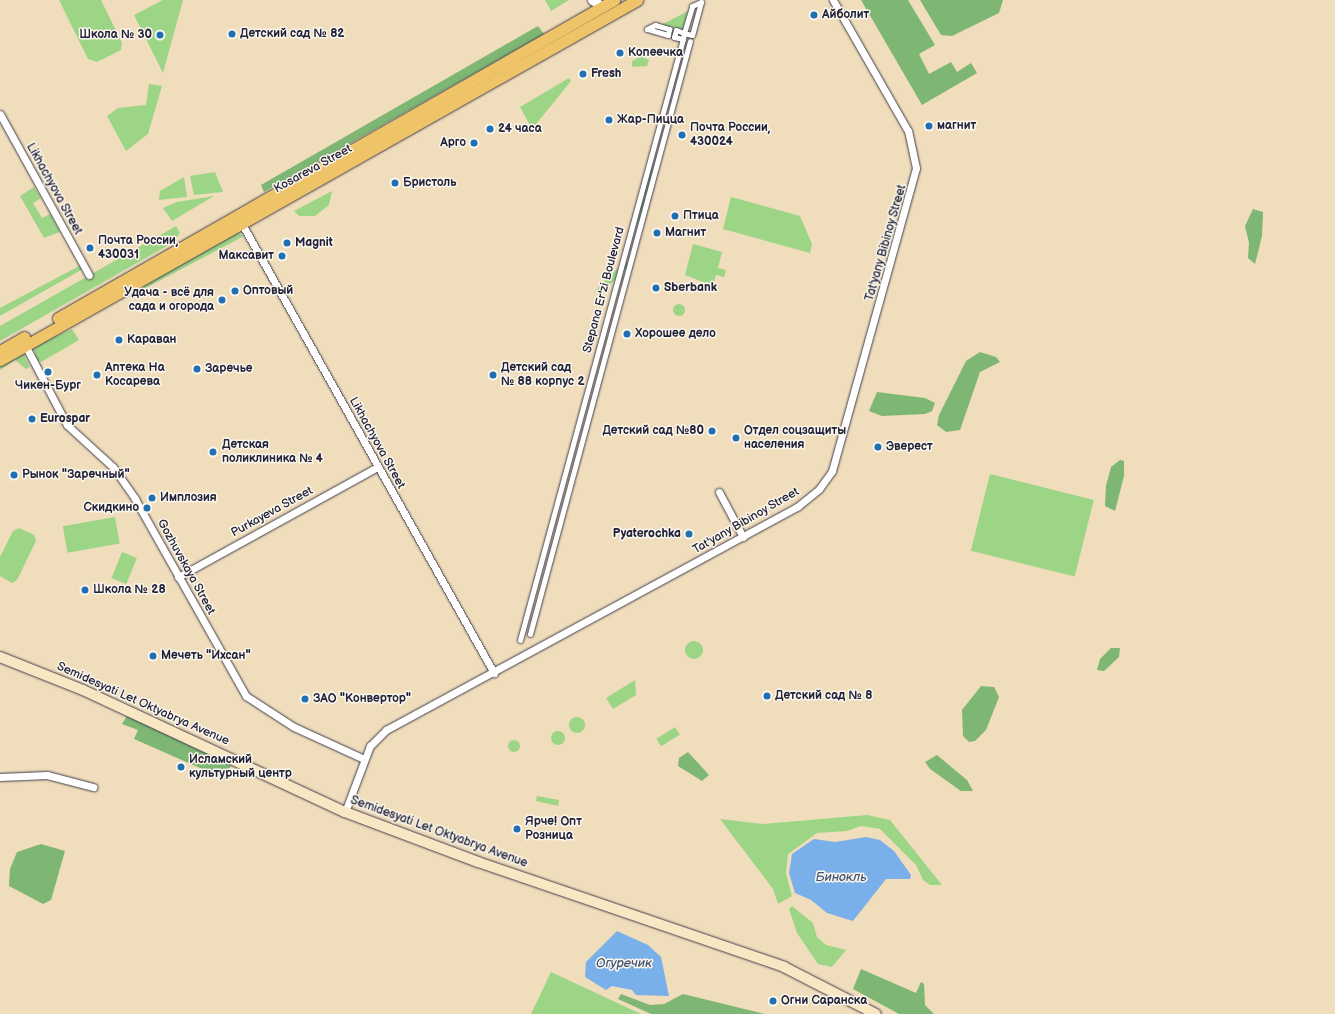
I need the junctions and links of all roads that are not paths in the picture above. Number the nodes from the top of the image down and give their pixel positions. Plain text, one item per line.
1 (592, 0) edge
2 (614, 0) edge
3 (637, 0) edge
4 (833, 0) edge
5 (602, 6) junction
6 (608, 16) junction
7 (684, 33) junction
8 (683, 39) junction
9 (690, 41) dead end
10 (0, 114) edge
11 (239, 220) junction
12 (89, 275) dead end
13 (25, 345) junction
14 (0, 351) edge
15 (0, 360) edge
16 (377, 466) junction
17 (719, 492) dead end
18 (743, 536) junction
19 (178, 577) junction
20 (530, 634) dead end
21 (520, 640) dead end
22 (0, 657) edge
23 (494, 673) junction
24 (364, 759) junction
25 (0, 777) edge
26 (92, 788) dead end
27 (345, 812) junction
28 (876, 1014) edge

1 - 5 street
2 - 5 main road, Kosareva Street
3 - 6 main road, Kosareva Street
4 - 18 street, Tat'yany Bibinoy Street
5 - 6 main road
5 - 11 main road, Kosareva Street
6 - 11 main road, Kosareva Street
7 - 7 street, Stepana Er'zi Boulevard
7 - 8 street, Stepana Er'zi Boulevard
7 - 8 street
8 - 21 street, Stepana Er'zi Boulevard
9 - 20 street, Stepana Er'zi Boulevard
10 - 12 street, Likhachyova Street
11 - 13 main road, Kosareva Street
11 - 14 main road, Kosareva Street
11 - 16 street, Likhachyova Street
13 - 15 main road, Kosareva Street
13 - 19 street, Gozhuvskaya Street
16 - 19 street, Purkayeva Street
16 - 23 street, Likhachyova Street
17 - 18 street
18 - 23 street, Tat'yany Bibinoy Street
19 - 24 street, Gozhuvskaya Street
22 - 27 main road, Semidesyati Let Oktyabrya Avenue
23 - 24 street, Tat'yany Bibinoy Street
24 - 27 street, Tat'yany Bibinoy Street
25 - 26 street
27 - 28 main road, Semidesyati Let Oktyabrya Avenue

